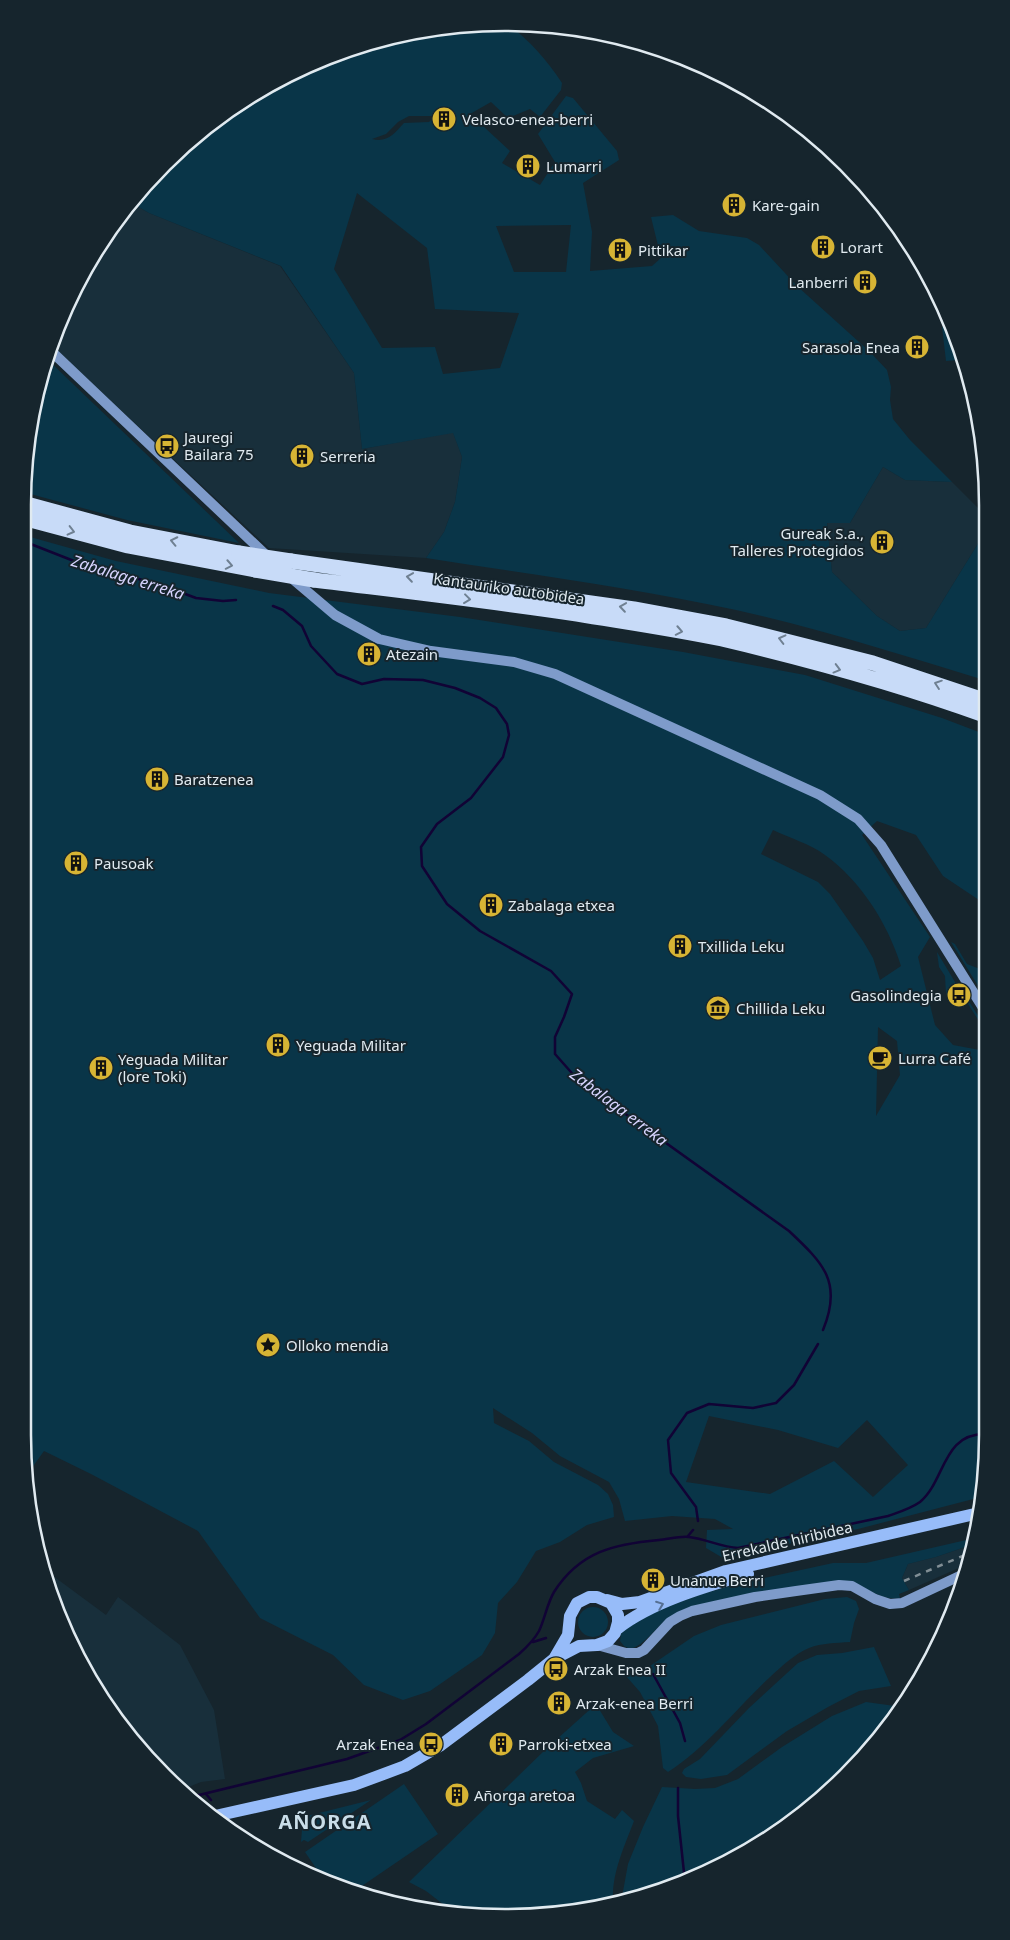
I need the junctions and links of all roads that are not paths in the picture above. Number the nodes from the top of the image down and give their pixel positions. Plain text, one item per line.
1 (55, 355) edge
2 (31, 505) edge
3 (31, 520) edge
4 (979, 698) edge
5 (979, 713) edge
6 (979, 1001) edge
7 (972, 1515) edge
8 (971, 1522) edge
9 (957, 1576) edge
10 (605, 1599) junction
11 (570, 1624) junction
12 (616, 1632) junction
13 (594, 1645) junction
14 (621, 1651) junction
15 (554, 1659) junction
16 (222, 1814) edge

1 - 6 main road
4 -> 2 highway, Kantauriko autobidea, bridge
3 -> 5 highway, Kantauriko autobidea, bridge
7 - 10 main road, Errekalde hiribidea
12 -> 8 main road, Errekalde hiribidea
9 - 14 main road
10 - 11 main road
10 - 12 main road
11 - 13 main road
11 - 15 main road
12 - 13 main road
12 - 14 main road
13 - 14 main road
13 - 15 main road
15 - 16 main road

